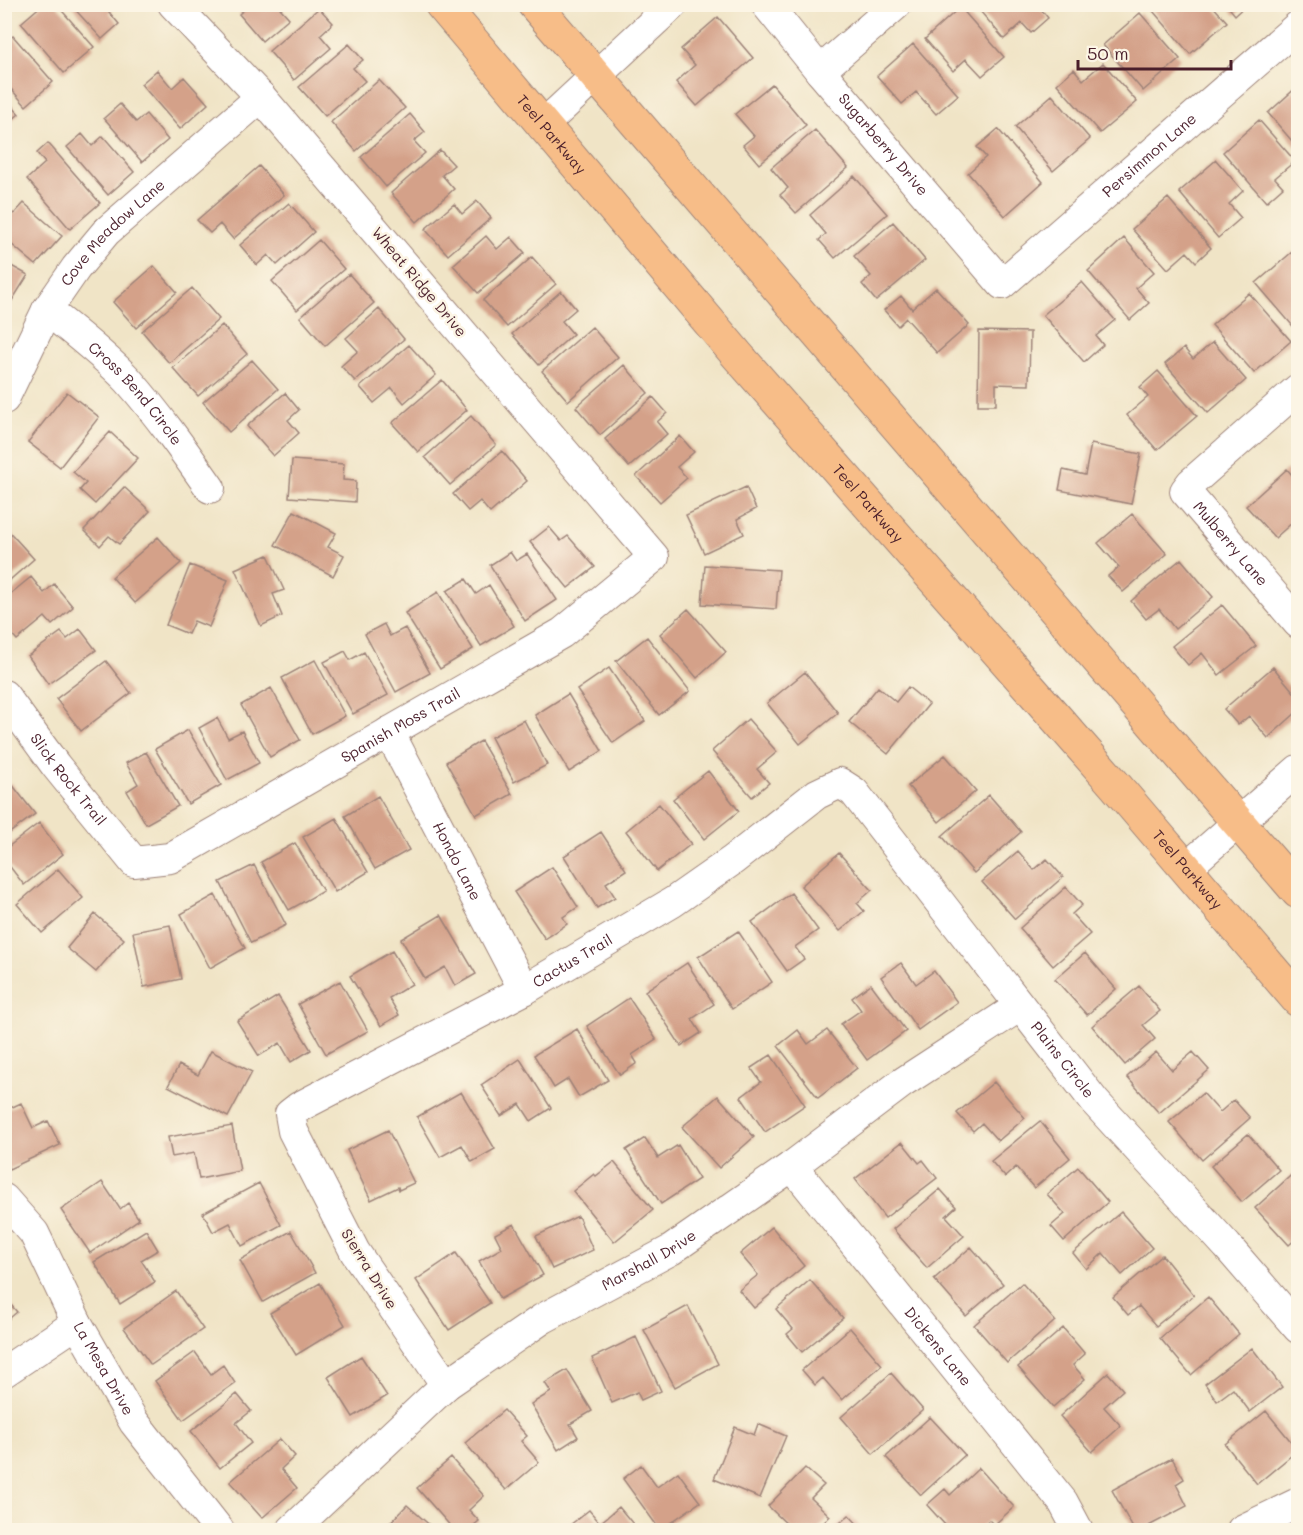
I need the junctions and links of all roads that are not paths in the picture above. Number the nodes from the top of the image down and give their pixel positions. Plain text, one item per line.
1 (441, 4) edge
2 (534, 4) edge
3 (673, 4) edge
4 (766, 4) edge
5 (897, 4) edge
6 (176, 8) edge
7 (1299, 26) edge
8 (820, 71) junction
9 (596, 76) junction
10 (261, 98) junction
11 (542, 126) junction
12 (1002, 284) joint
13 (47, 310) junction
14 (1299, 389) edge
15 (4, 399) edge
16 (210, 488) dead end
17 (654, 558) joint
18 (1299, 623) edge
19 (4, 695) edge
20 (389, 732) junction
21 (1299, 770) edge
22 (840, 783) joint
23 (1239, 821) junction
24 (134, 862) joint
25 (1186, 868) junction
26 (1299, 892) edge
27 (524, 990) junction
28 (1299, 1000) edge
29 (1020, 1006) junction
30 (290, 1114) joint
31 (792, 1166) junction
32 (4, 1199) edge
33 (77, 1323) junction
34 (1299, 1328) edge
35 (4, 1372) edge
36 (446, 1385) junction
37 (1299, 1503) edge
38 (219, 1530) edge
39 (292, 1530) edge
40 (1078, 1530) edge
41 (1242, 1530) edge

1 - 11 main road, Teel Parkway
2 - 9 main road
3 - 9 street
4 - 8 street, Sugarberry Drive
5 - 8 street
6 - 10 street, Wheat Ridge Drive
7 - 12 street, Persimmon Lane
8 - 12 street, Sugarberry Drive
9 - 11 street
9 - 23 main road
10 - 13 street, Cove Meadow Lane
10 - 17 street, Wheat Ridge Drive
11 - 25 main road, Teel Parkway
13 - 15 street, Cove Meadow Lane
13 - 16 street, Cross Bend Circle
14 - 18 street, Mulberry Lane
17 - 20 street, Spanish Moss Trail
19 - 24 street, Slick Rock Trail
20 - 24 street, Spanish Moss Trail
20 - 27 street, Hondo Lane
21 - 23 street
22 - 27 street, Cactus Trail
22 - 29 street, Plains Circle
23 - 25 street
23 - 26 main road
25 - 28 main road, Teel Parkway
27 - 30 street, Cactus Trail
29 - 31 street, Marshall Drive
29 - 34 street, Plains Circle
30 - 36 street, Sierra Drive
31 - 36 street, Marshall Drive
31 - 40 street, Dickens Lane
32 - 33 street, La Mesa Drive
33 - 35 street
33 - 38 street, La Mesa Drive
36 - 39 street, Marshall Drive
37 - 41 street

